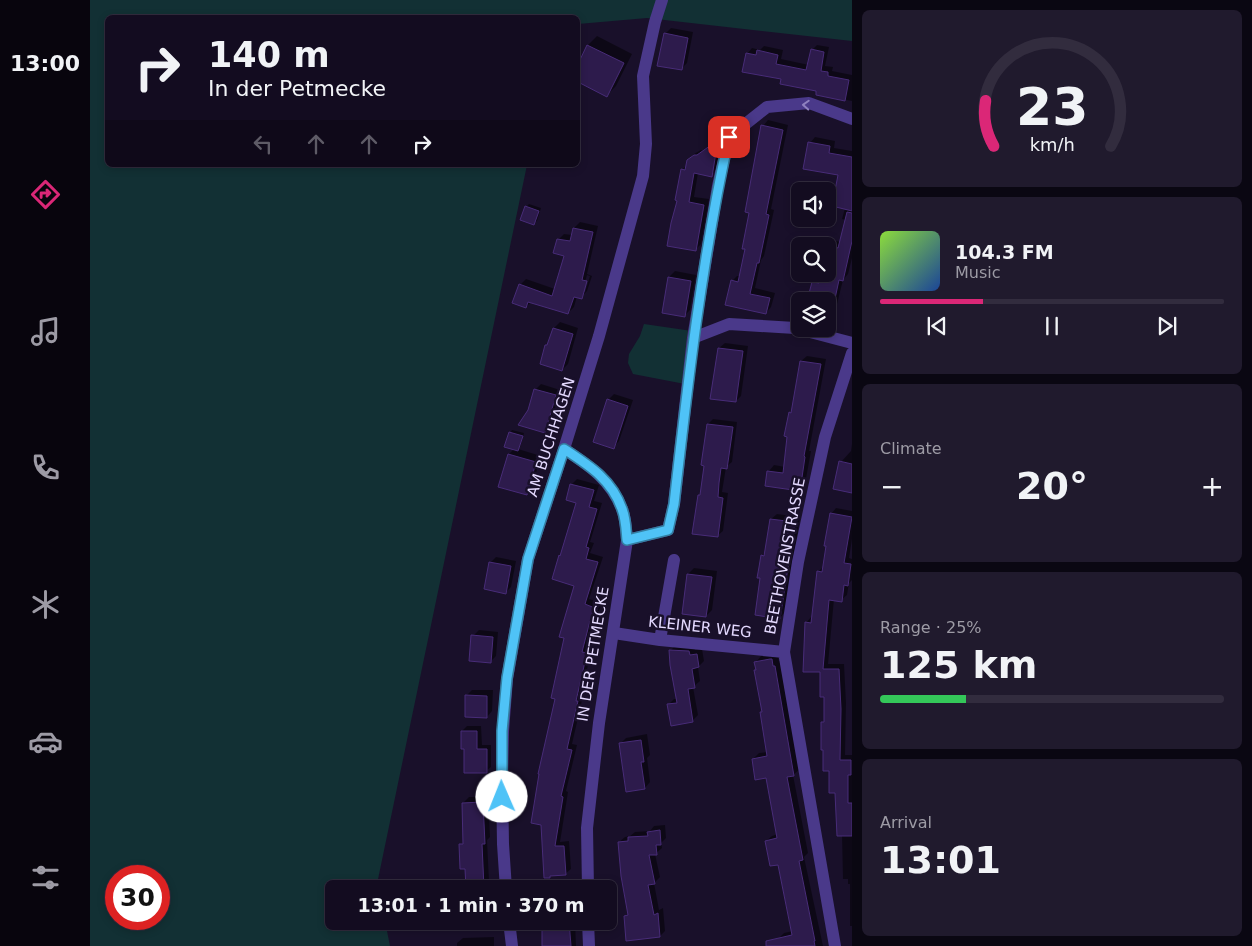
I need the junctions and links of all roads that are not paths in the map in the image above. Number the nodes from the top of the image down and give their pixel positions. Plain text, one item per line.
1 (662, 0) edge
2 (852, 119) edge
3 (694, 338) junction
4 (852, 343) edge
5 (852, 353) edge
6 (564, 449) junction
7 (627, 540) junction
8 (674, 560) dead end
9 (614, 633) junction
10 (660, 640) junction
11 (784, 652) junction
12 (506, 880) edge
13 (588, 880) edge
14 (510, 930) edge
15 (588, 930) edge
16 (512, 946) edge
17 (589, 946) edge
18 (835, 946) edge

1 - 6 street, AM BUCHHAGEN
2 -> 3 street
3 - 4 street
3 - 7 street
5 - 11 street, BEETHOVENSTRASSE
6 - 7 street, IN DER PETMECKE
6 - 12 street, AM BUCHHAGEN
7 - 9 street, IN DER PETMECKE
8 - 10 street
9 - 10 street, KLEINER WEG
9 - 13 street, IN DER PETMECKE
10 - 11 street, KLEINER WEG
11 - 18 street, BEETHOVENSTRASSE
14 - 16 street
15 - 17 street

